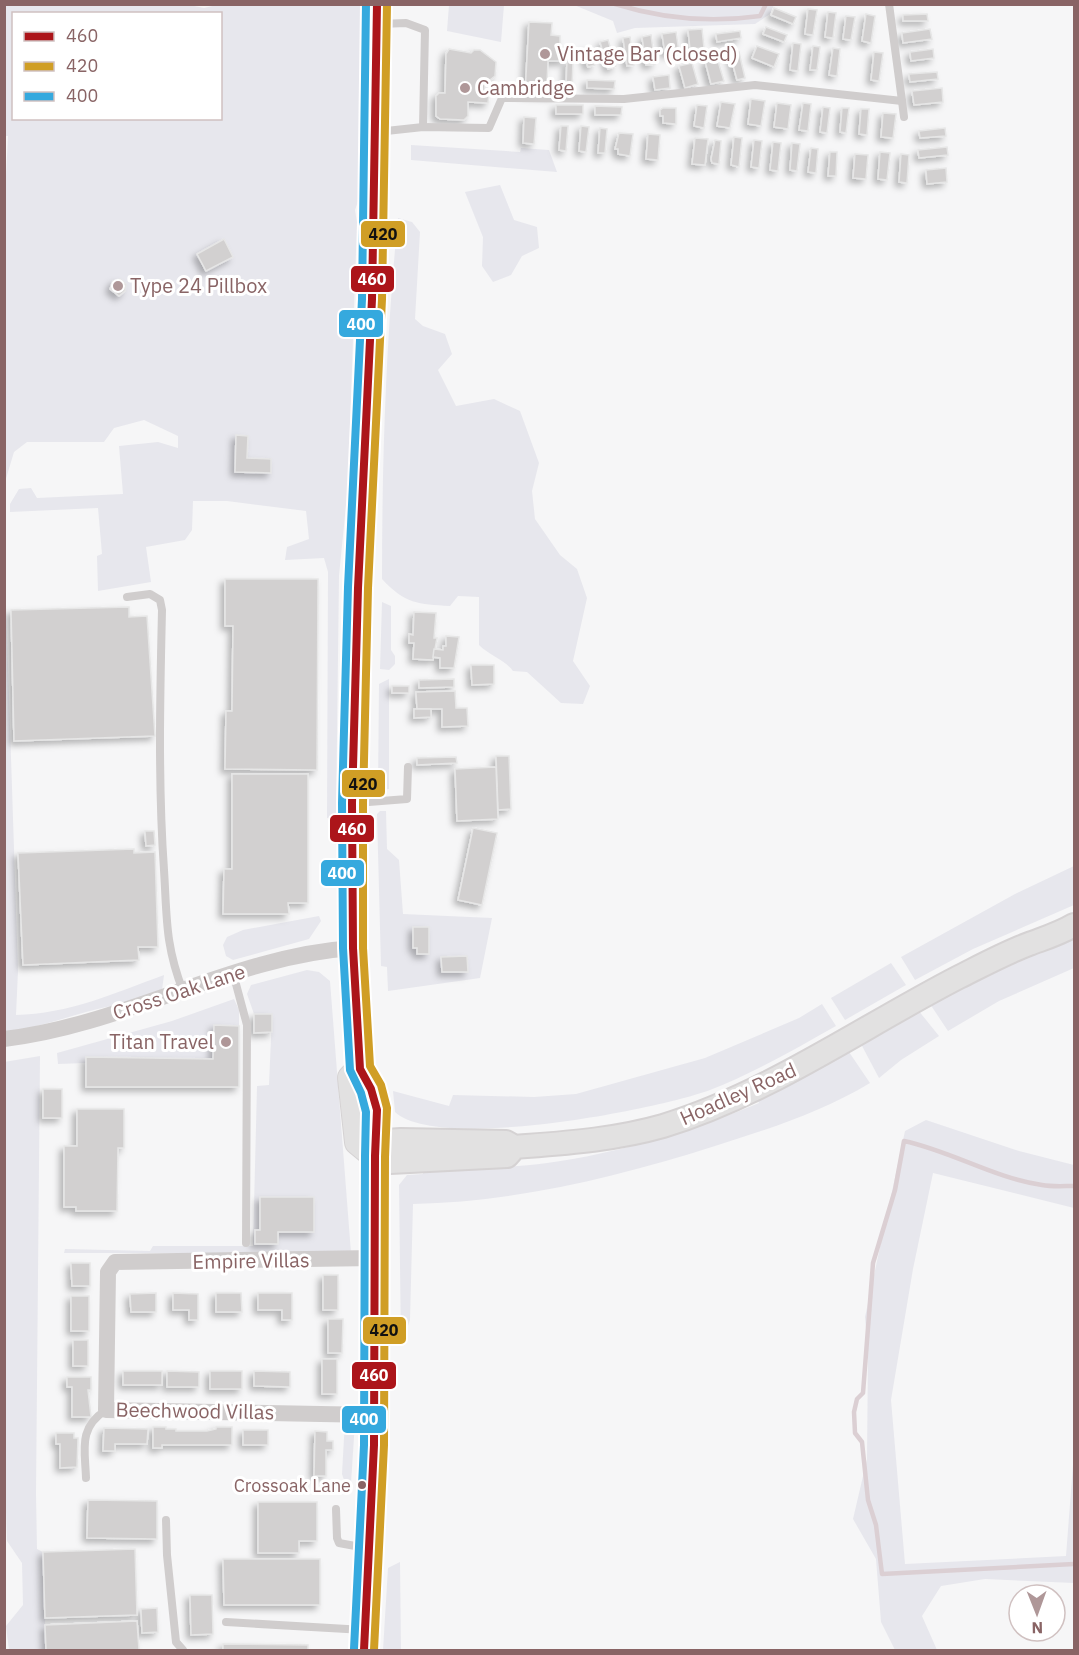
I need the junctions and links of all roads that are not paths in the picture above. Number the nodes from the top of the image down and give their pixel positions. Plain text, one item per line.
1 (889, 4) edge
2 (376, 14) edge
3 (902, 101) junction
4 (904, 117) dead end
5 (423, 127) junction
6 (374, 132) junction
7 (127, 597) dead end
8 (408, 766) dead end
9 (352, 802) junction
10 (1074, 925) edge
11 (353, 948) junction
12 (233, 973) junction
13 (183, 991) junction
14 (4, 1039) edge
15 (375, 1156) junction
16 (246, 1243) dead end
17 (375, 1258) junction
18 (127, 1262) joint
19 (106, 1410) junction
20 (374, 1415) junction
21 (86, 1479) dead end
22 (336, 1509) dead end
23 (166, 1520) dead end
24 (369, 1549) junction
25 (226, 1622) dead end
26 (364, 1640) edge
27 (183, 1650) edge

1 - 3 lane
2 - 5 lane
2 - 6 main road
3 - 4 lane
3 - 5 lane
5 - 6 lane
6 - 9 main road
7 - 13 lane
8 - 9 lane
9 - 11 main road
10 - 15 street, Hoadley Road
11 - 12 street, Cross Oak Lane
11 - 15 main road
12 - 13 street, Cross Oak Lane
12 - 16 lane
13 - 14 street, Cross Oak Lane
15 - 17 main road
17 - 18 street, Empire Villas
17 - 20 main road
18 - 19 street, Beechwood Villas
19 - 20 street, Beechwood Villas
19 - 21 lane
20 - 24 main road
22 - 24 lane
23 - 27 lane
24 - 26 main road
25 - 26 lane

